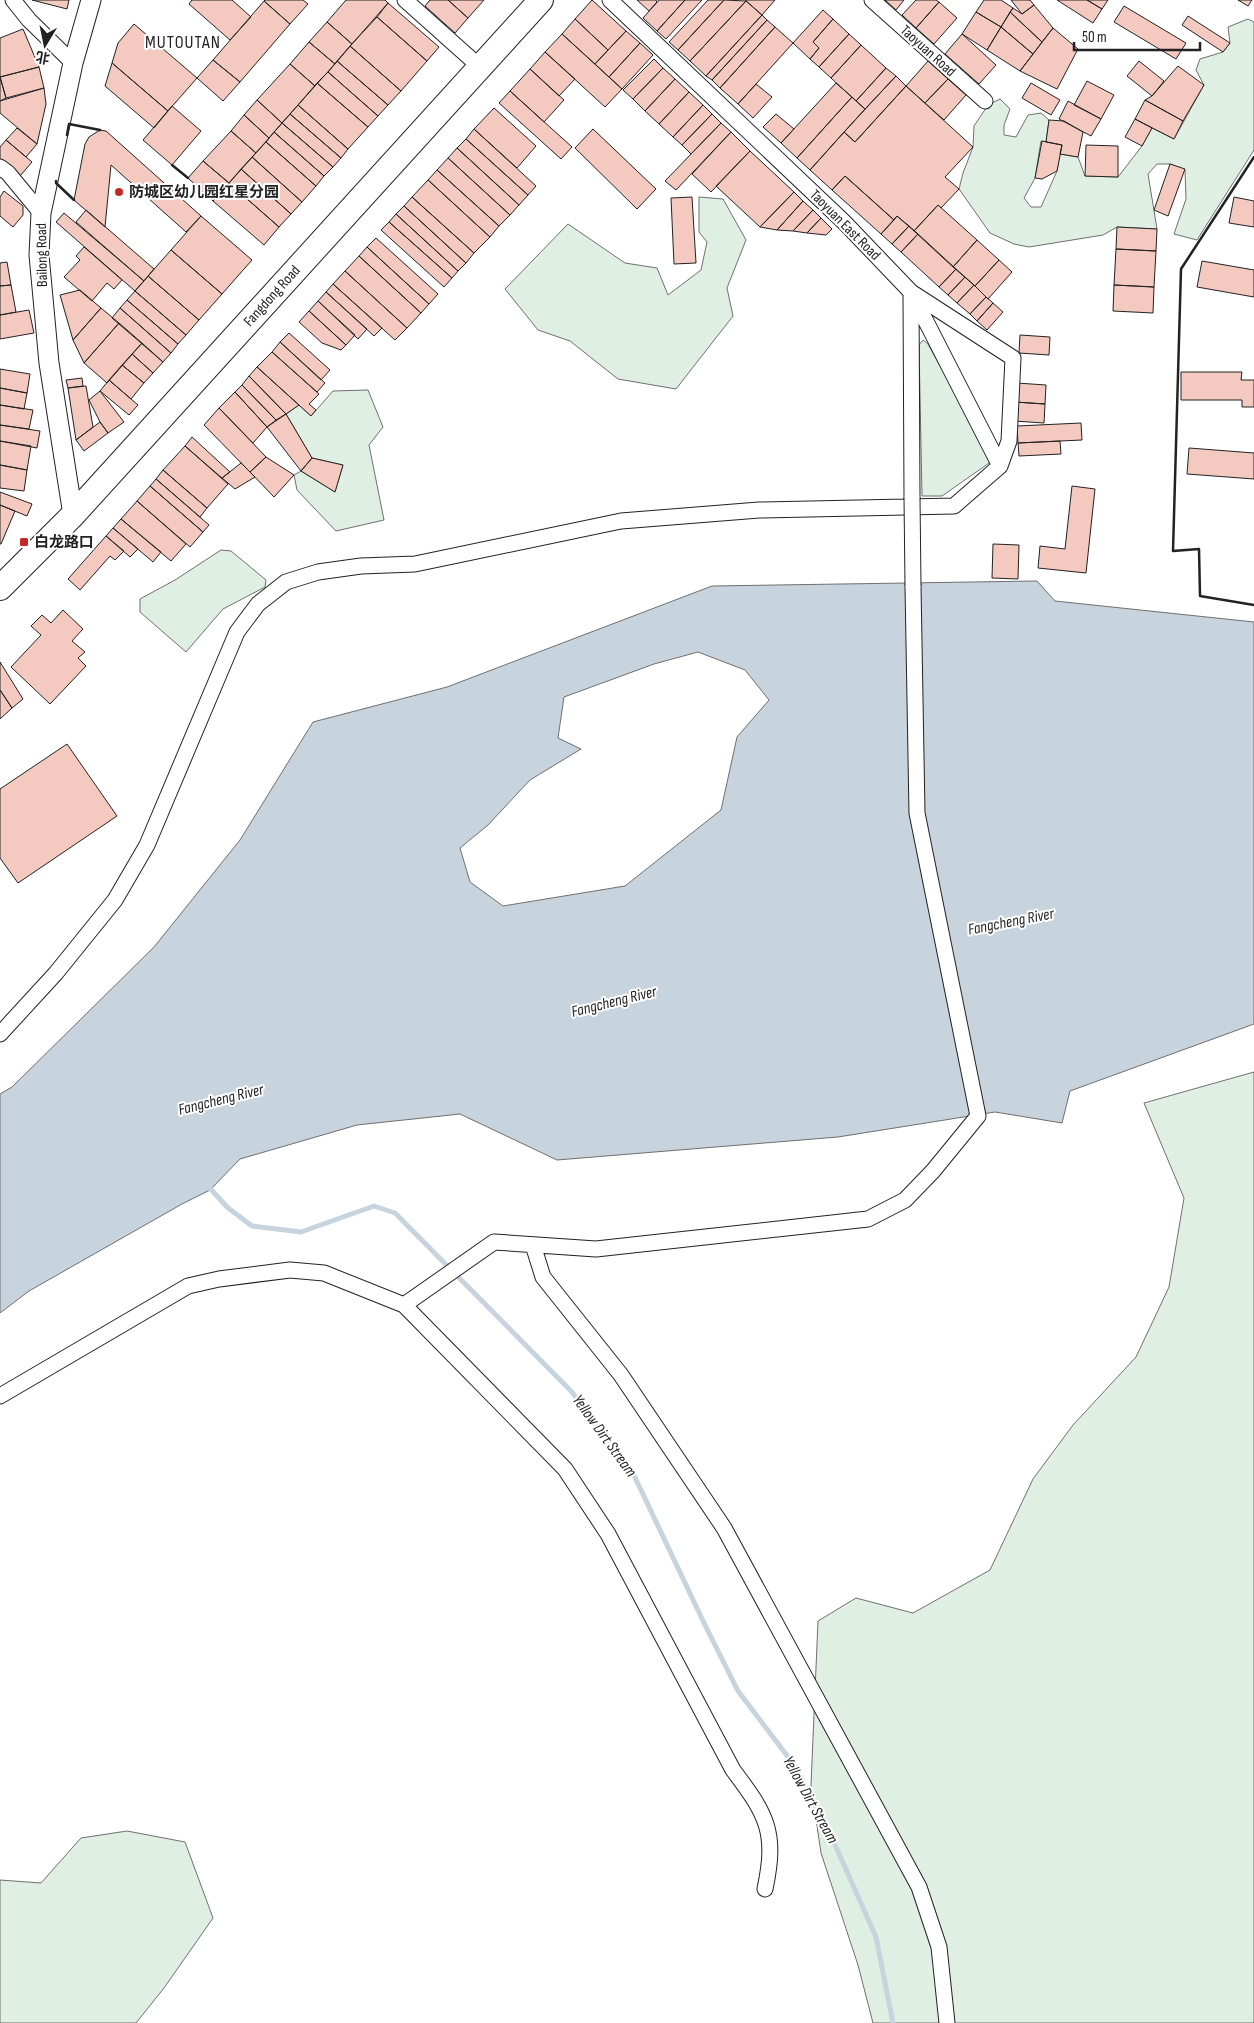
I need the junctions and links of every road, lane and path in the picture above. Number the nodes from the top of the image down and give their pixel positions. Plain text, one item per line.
1 (13, 0) edge
2 (91, 0) edge
3 (405, 0) edge
4 (540, 0) edge
5 (610, 0) edge
6 (872, 0) edge
7 (72, 63) junction
8 (480, 67) junction
9 (985, 101) dead end
10 (0, 167) edge
11 (41, 213) junction
12 (911, 292) junction
13 (1000, 466) junction
14 (73, 514) junction
15 (0, 588) edge
16 (0, 1034) edge
17 (533, 1245) junction
18 (404, 1305) junction
19 (0, 1396) edge
20 (765, 1889) dead end
21 (947, 2023) edge

1 - 7 street
2 - 7 street, Bailong Road
3 - 8 street
4 - 8 main road, Fangdong Road
5 - 12 street, Taoyuan East Road
6 - 9 street, Taoyuan Road
7 - 11 street, Bailong Road
8 - 14 main road, Fangdong Road
10 - 11 street
11 - 14 street, Bailong Road
12 - 13 street
12 - 13 street, Taoyuan East Road
12 - 17 street, bridge
13 - 16 street
14 - 15 main road, Fangdong Road
17 - 18 street
17 - 21 street
18 - 19 street
18 - 20 street

